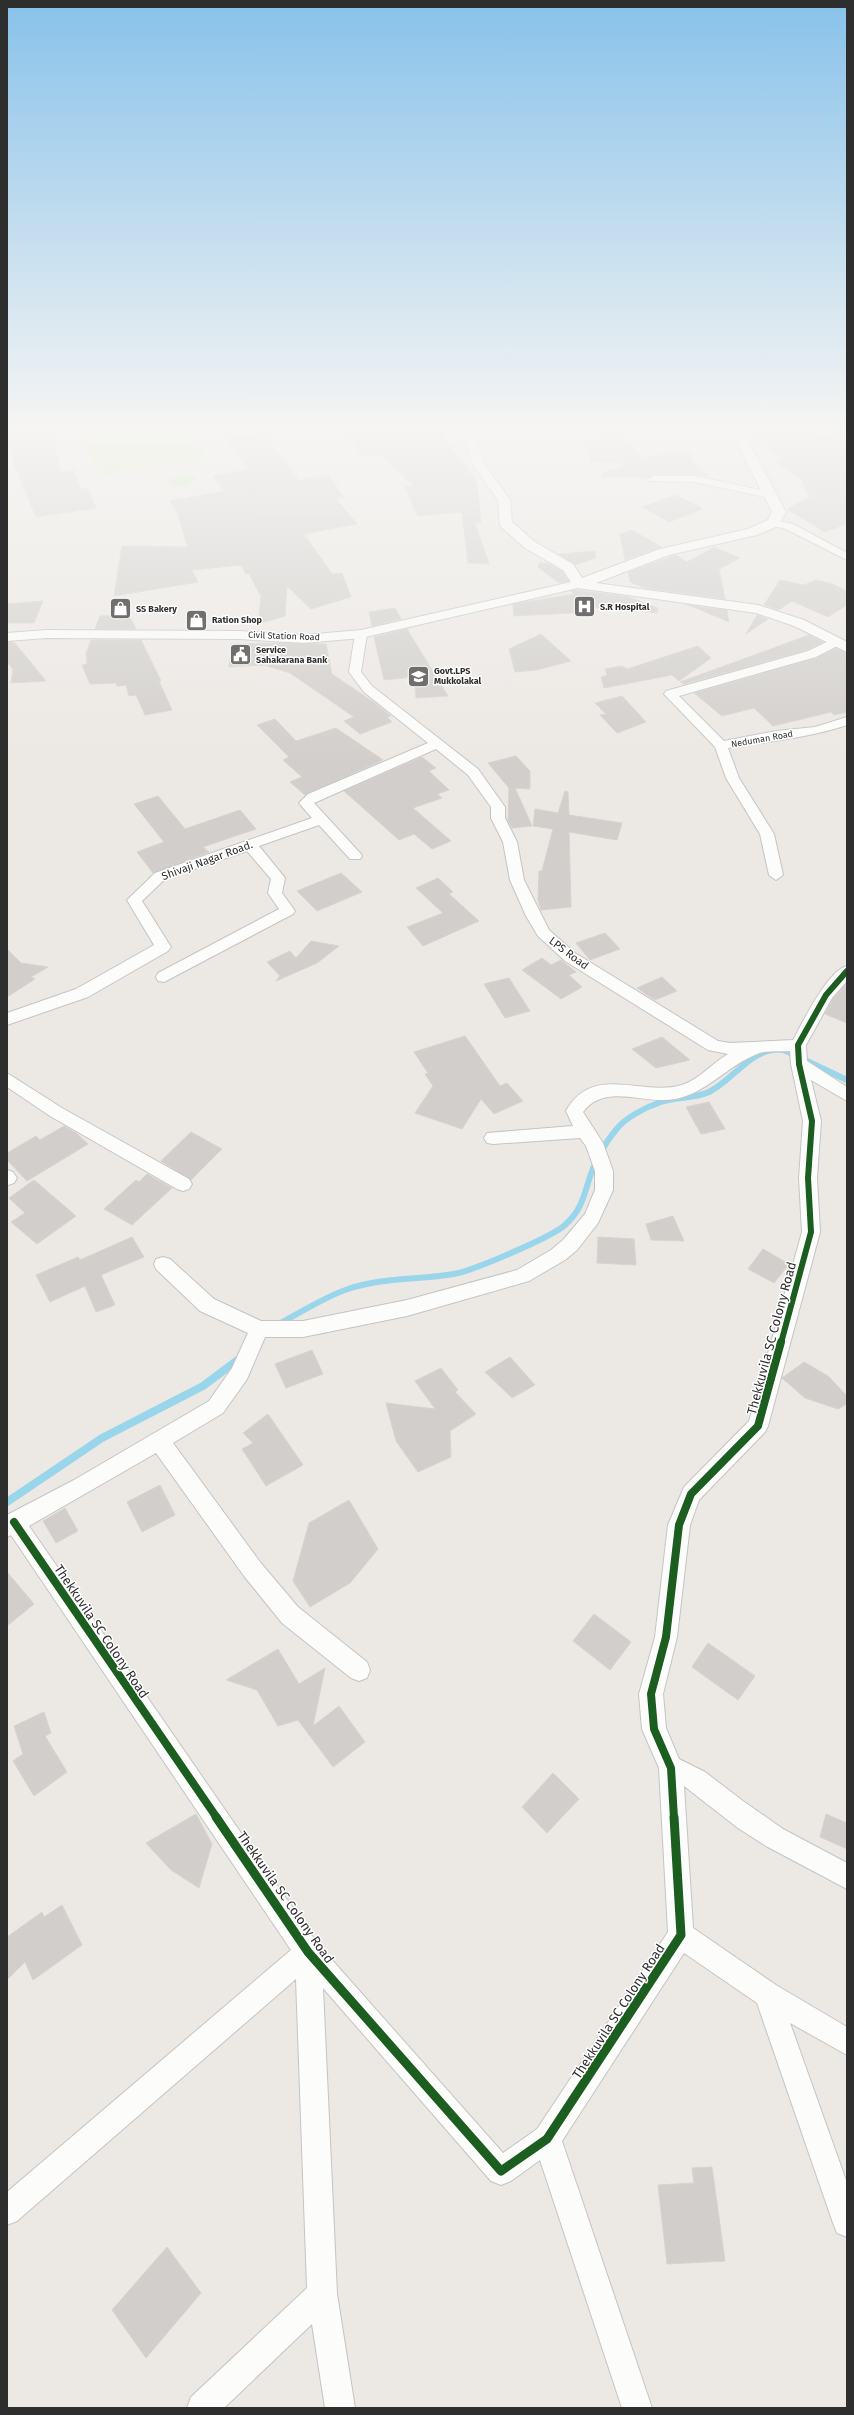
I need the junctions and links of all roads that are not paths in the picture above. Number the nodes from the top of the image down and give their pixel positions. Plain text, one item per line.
1 (522, 538) edge
2 (727, 538) edge
3 (811, 538) edge
4 (847, 557) edge
5 (579, 584) junction
6 (360, 634) junction
7 (7, 637) edge
8 (841, 645) edge
9 (847, 721) edge
10 (437, 744) junction
11 (721, 746) junction
12 (321, 820) junction
13 (250, 845) junction
14 (355, 856) dead end
15 (776, 875) dead end
16 (847, 971) edge
17 (164, 977) dead end
18 (7, 1019) edge
19 (754, 1048) junction
20 (799, 1055) junction
21 (7, 1079) edge
22 (847, 1095) edge
23 (584, 1130) junction
24 (493, 1138) dead end
25 (183, 1184) dead end
26 (163, 1264) dead end
27 (259, 1329) junction
28 (159, 1440) junction
29 (11, 1524) edge
30 (359, 1670) dead end
31 (671, 1768) junction
32 (847, 1876) edge
33 (681, 1935) junction
34 (308, 1952) junction
35 (767, 1994) junction
36 (847, 2042) edge
37 (547, 2139) junction
38 (7, 2211) edge
39 (847, 2223) edge
40 (322, 2294) junction
41 (202, 2408) edge
42 (340, 2408) edge
43 (637, 2408) edge

1 - 5 main road
2 - 5 main road
3 - 4 street
5 - 6 main road, Civil Station Road
5 - 8 main road
6 - 7 main road, Civil Station Road
6 - 10 street, LPS Road
8 - 11 street
9 - 11 street, Neduman Road
10 - 12 street
10 - 19 street, LPS Road
11 - 15 street, Neduman Road
12 - 13 street, Shivaji Nagar Road.
12 - 14 street
13 - 17 street
13 - 18 street, Shivaji Nagar Road.
16 - 20 street
19 - 20 street, LPS Road
19 - 23 street
20 - 22 street
20 - 31 street, Thekkuvila SC Colony Road
21 - 25 street
23 - 24 street
23 - 27 street
26 - 27 street
27 - 28 street
28 - 29 street
28 - 30 street
29 - 34 street, Thekkuvila SC Colony Road
31 - 32 street
31 - 33 street, Thekkuvila SC Colony Road
33 - 35 street
33 - 37 street, Thekkuvila SC Colony Road
34 - 37 street, Thekkuvila SC Colony Road
34 - 38 street
34 - 40 street
35 - 36 street
35 - 39 street
37 - 43 street
40 - 41 street
40 - 42 street

